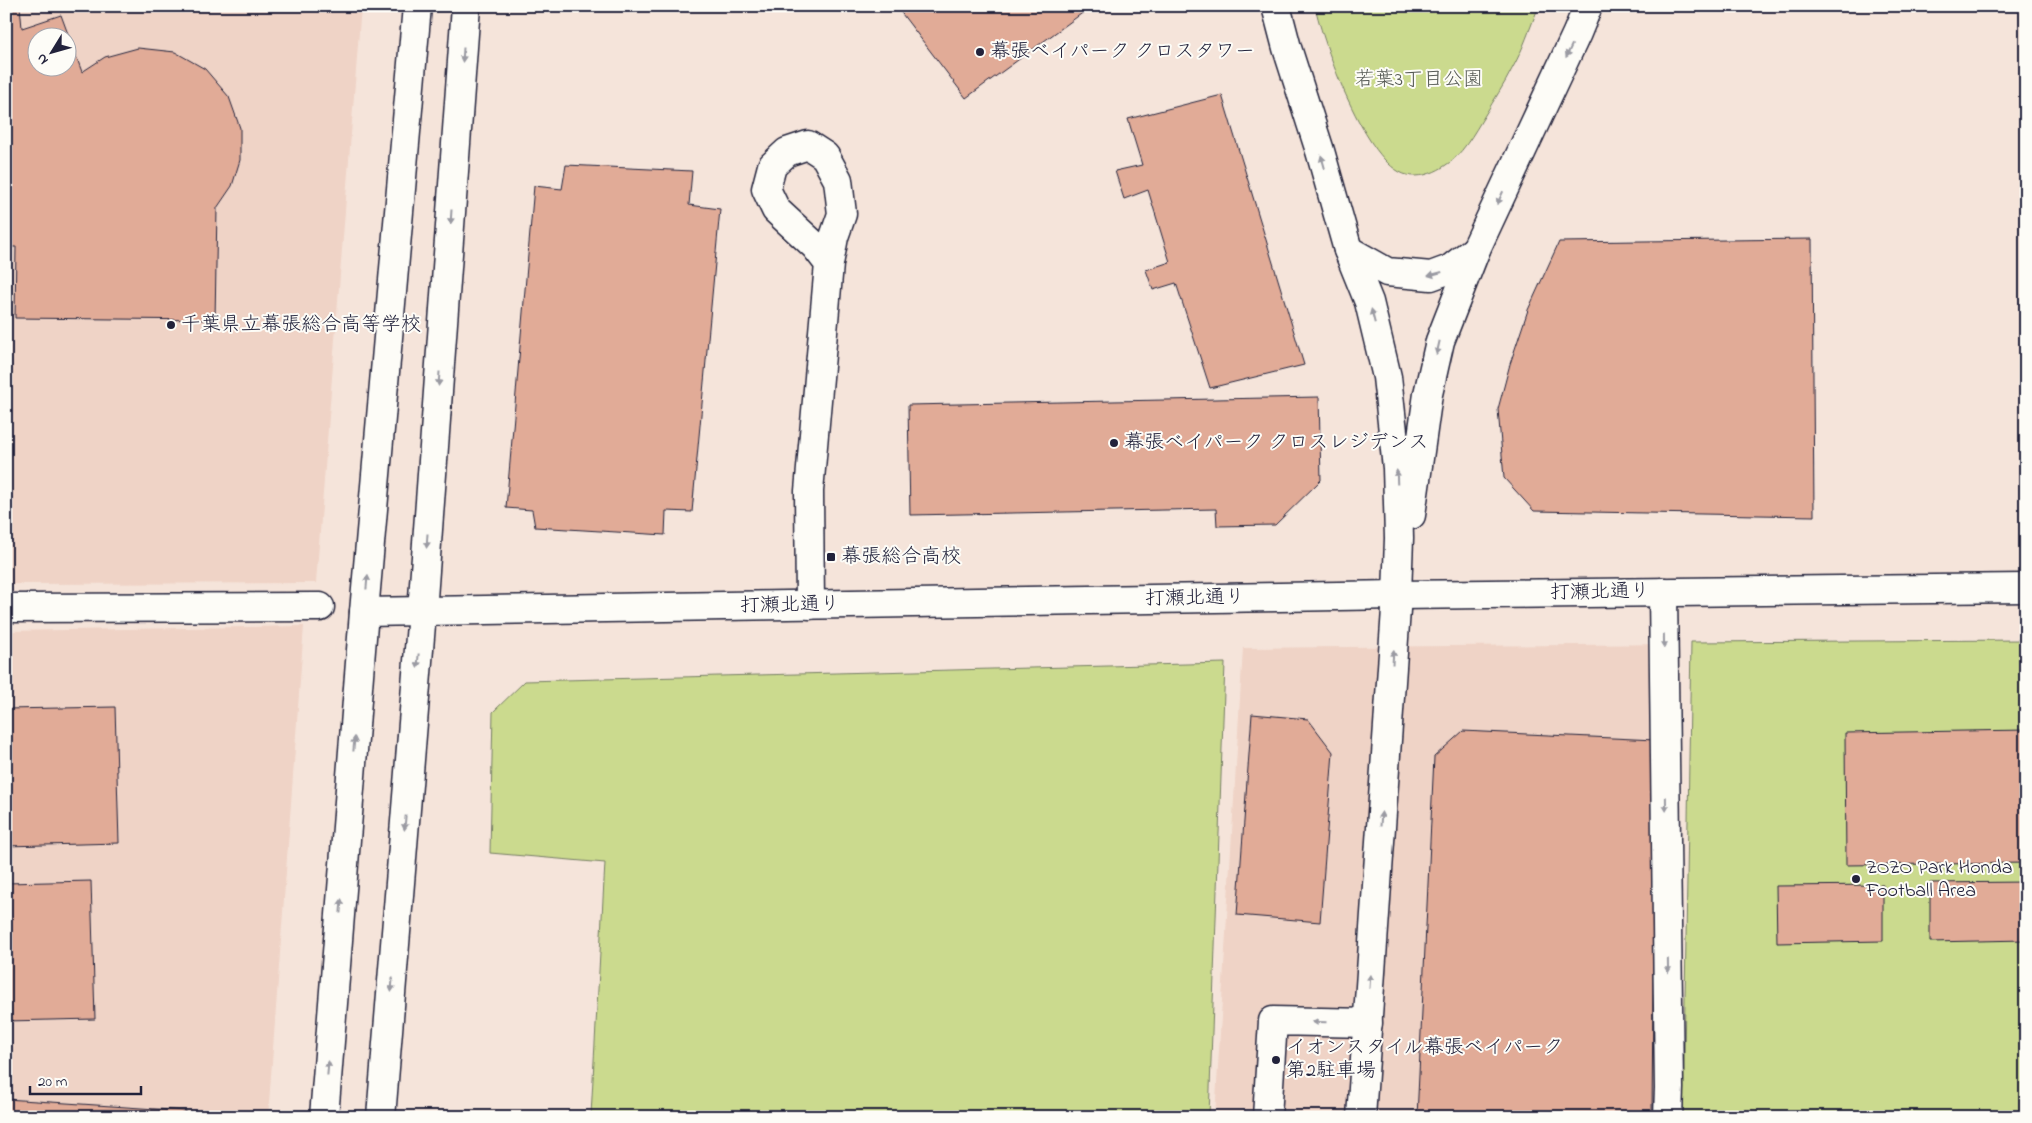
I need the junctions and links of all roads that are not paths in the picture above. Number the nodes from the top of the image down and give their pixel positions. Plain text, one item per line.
1 (417, 6) edge
2 (466, 6) edge
3 (1276, 6) edge
4 (1588, 6) edge
5 (1476, 249) junction
6 (1348, 250) junction
7 (829, 264) dead end
8 (2026, 588) edge
9 (1664, 592) junction
10 (1397, 595) junction
11 (810, 605) junction
12 (320, 607) dead end
13 (6, 608) edge
14 (364, 612) junction
15 (422, 612) junction
16 (1368, 1023) junction
17 (324, 1117) edge
18 (381, 1117) edge
19 (1267, 1117) edge
20 (1361, 1117) edge
21 (1668, 1117) edge

14 -> 1 street
2 -> 15 street
6 -> 3 street
4 -> 5 street
5 -> 6 street
5 -> 10 street
10 -> 6 street
7 - 11 street
8 - 9 street, 打瀬北通り
9 - 10 street, 打瀬北通り
9 -> 21 street
10 - 11 street, 打瀬北通り
16 -> 10 street
11 - 15 street, 打瀬北通り
12 - 13 street
14 - 15 street, 打瀬北通り
17 -> 14 street
15 -> 18 street
16 -> 19 street
16 - 20 street

